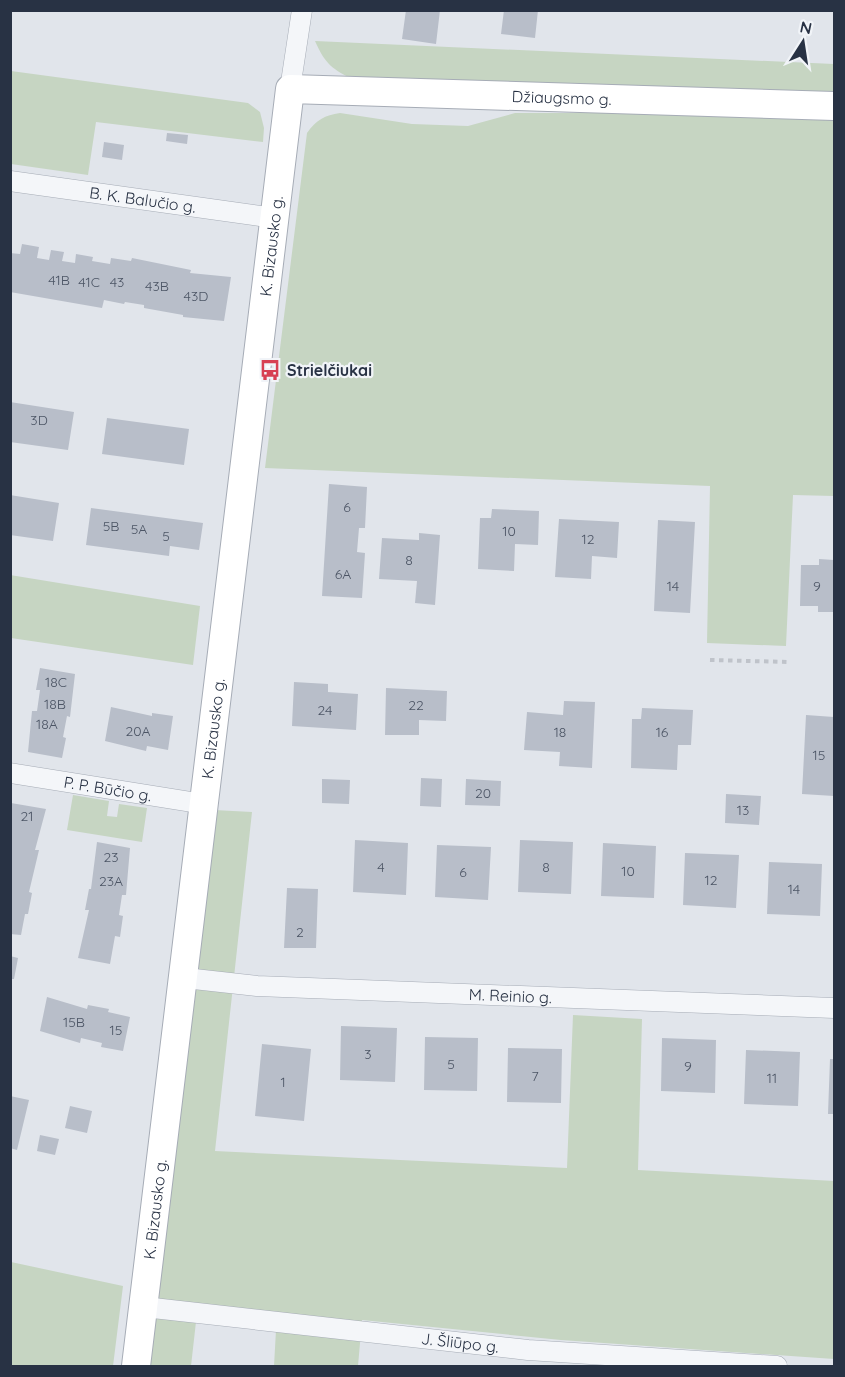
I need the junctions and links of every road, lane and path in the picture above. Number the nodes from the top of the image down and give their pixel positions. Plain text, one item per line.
1 (302, 10) edge
2 (290, 89) junction
3 (834, 106) edge
4 (10, 181) edge
5 (275, 218) junction
6 (710, 660) dead end
7 (789, 662) dead end
8 (10, 773) edge
9 (204, 804) junction
10 (185, 978) junction
11 (834, 1008) edge
12 (144, 1307) junction
13 (136, 1366) edge
14 (777, 1366) edge

1 - 2 street
2 - 3 street, Džiaugsmo g.
2 - 5 street, K. Bizausko g.
4 - 5 street, B. K. Balučio g.
5 - 9 street, K. Bizausko g.
6 - 7 path
8 - 9 street, P. P. Būčio g.
9 - 10 street, K. Bizausko g.
10 - 11 street, M. Reinio g.
10 - 12 street, K. Bizausko g.
12 - 13 street, K. Bizausko g.
12 - 14 street, J. Šliūpo g.

